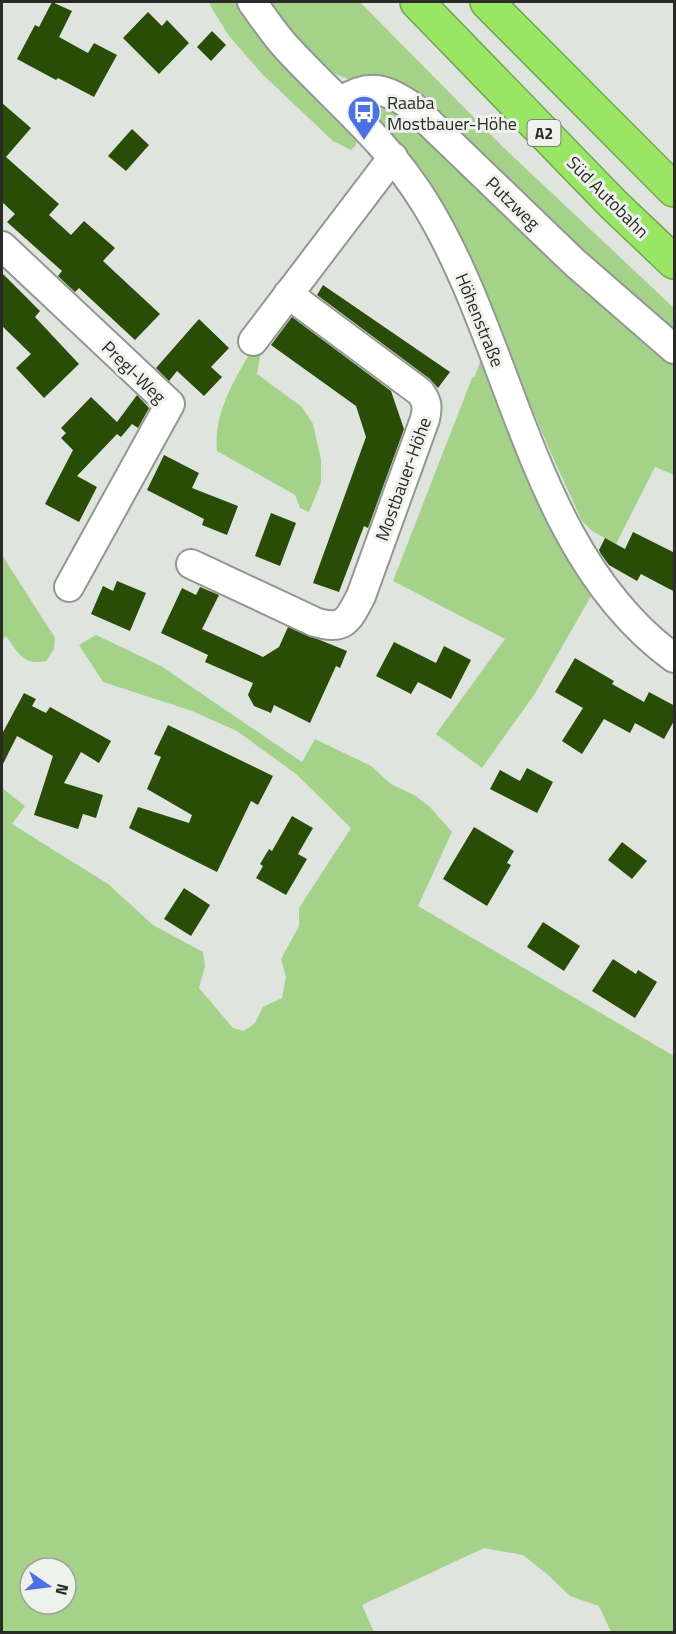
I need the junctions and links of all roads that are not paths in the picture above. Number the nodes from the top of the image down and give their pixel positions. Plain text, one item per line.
1 (252, 2) edge
2 (417, 2) edge
3 (487, 2) edge
4 (341, 101) junction
5 (393, 157) junction
6 (675, 190) edge
7 (2, 246) edge
8 (675, 262) edge
9 (288, 294) junction
10 (253, 340) dead end
11 (675, 349) edge
12 (191, 564) dead end
13 (69, 587) dead end
14 (675, 658) edge

1 - 4 street, Höhenstraße
2 - 8 highway, Süd Autobahn / A2
3 - 6 highway
4 - 5 street, Höhenstraße
4 - 11 street, Putzweg
5 - 9 street
5 - 14 street, Höhenstraße
7 - 13 street, Pregl-Weg
9 - 10 street
9 - 12 street, Mostbauer-Höhe

